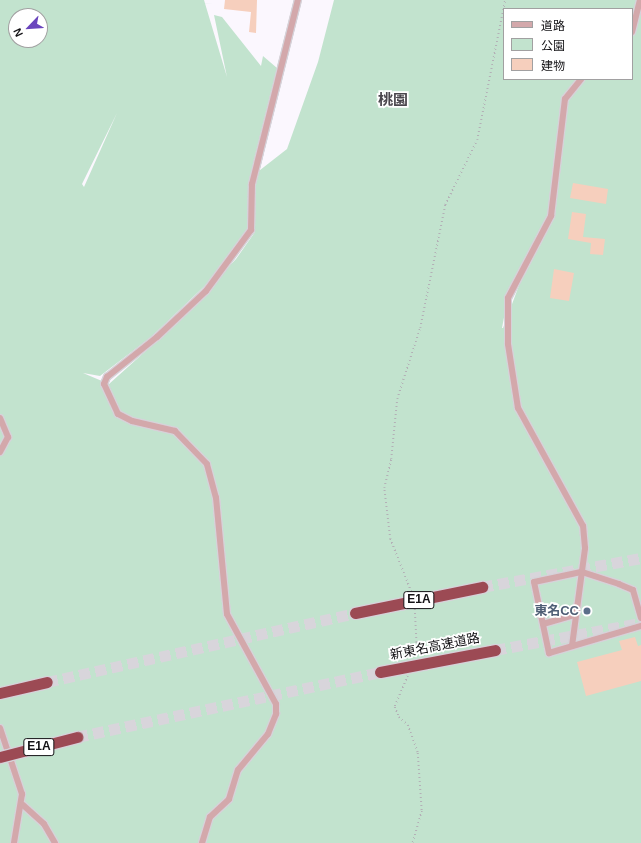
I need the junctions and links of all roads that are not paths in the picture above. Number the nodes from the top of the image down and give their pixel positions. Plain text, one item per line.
1 (298, 0) edge
2 (640, 0) edge
3 (633, 28) edge
4 (580, 80) edge
5 (0, 418) edge
6 (0, 452) edge
7 (582, 572) junction
8 (482, 587) tunnel mouth
9 (355, 613) tunnel mouth
10 (575, 615) junction
11 (641, 618) edge
12 (543, 624) junction
13 (641, 626) edge
14 (572, 646) junction
15 (495, 650) tunnel mouth
16 (380, 672) tunnel mouth
17 (47, 682) tunnel mouth
18 (0, 694) edge
19 (0, 728) edge
20 (77, 738) tunnel mouth
21 (0, 757) edge
22 (23, 806) junction
23 (14, 843) edge
24 (55, 843) edge
25 (202, 843) edge

1 - 25 street
2 - 3 street
4 - 7 street
5 - 6 street
7 - 10 street
7 - 11 street
7 - 12 street
8 - 9 highway, E1A, bridge
10 - 12 street
10 - 14 street
12 - 14 street
13 - 14 street
15 - 16 highway, 新東名高速道路, bridge
17 - 18 highway
19 - 22 street
20 - 21 highway, E1A, bridge
22 - 23 street
22 - 24 street

